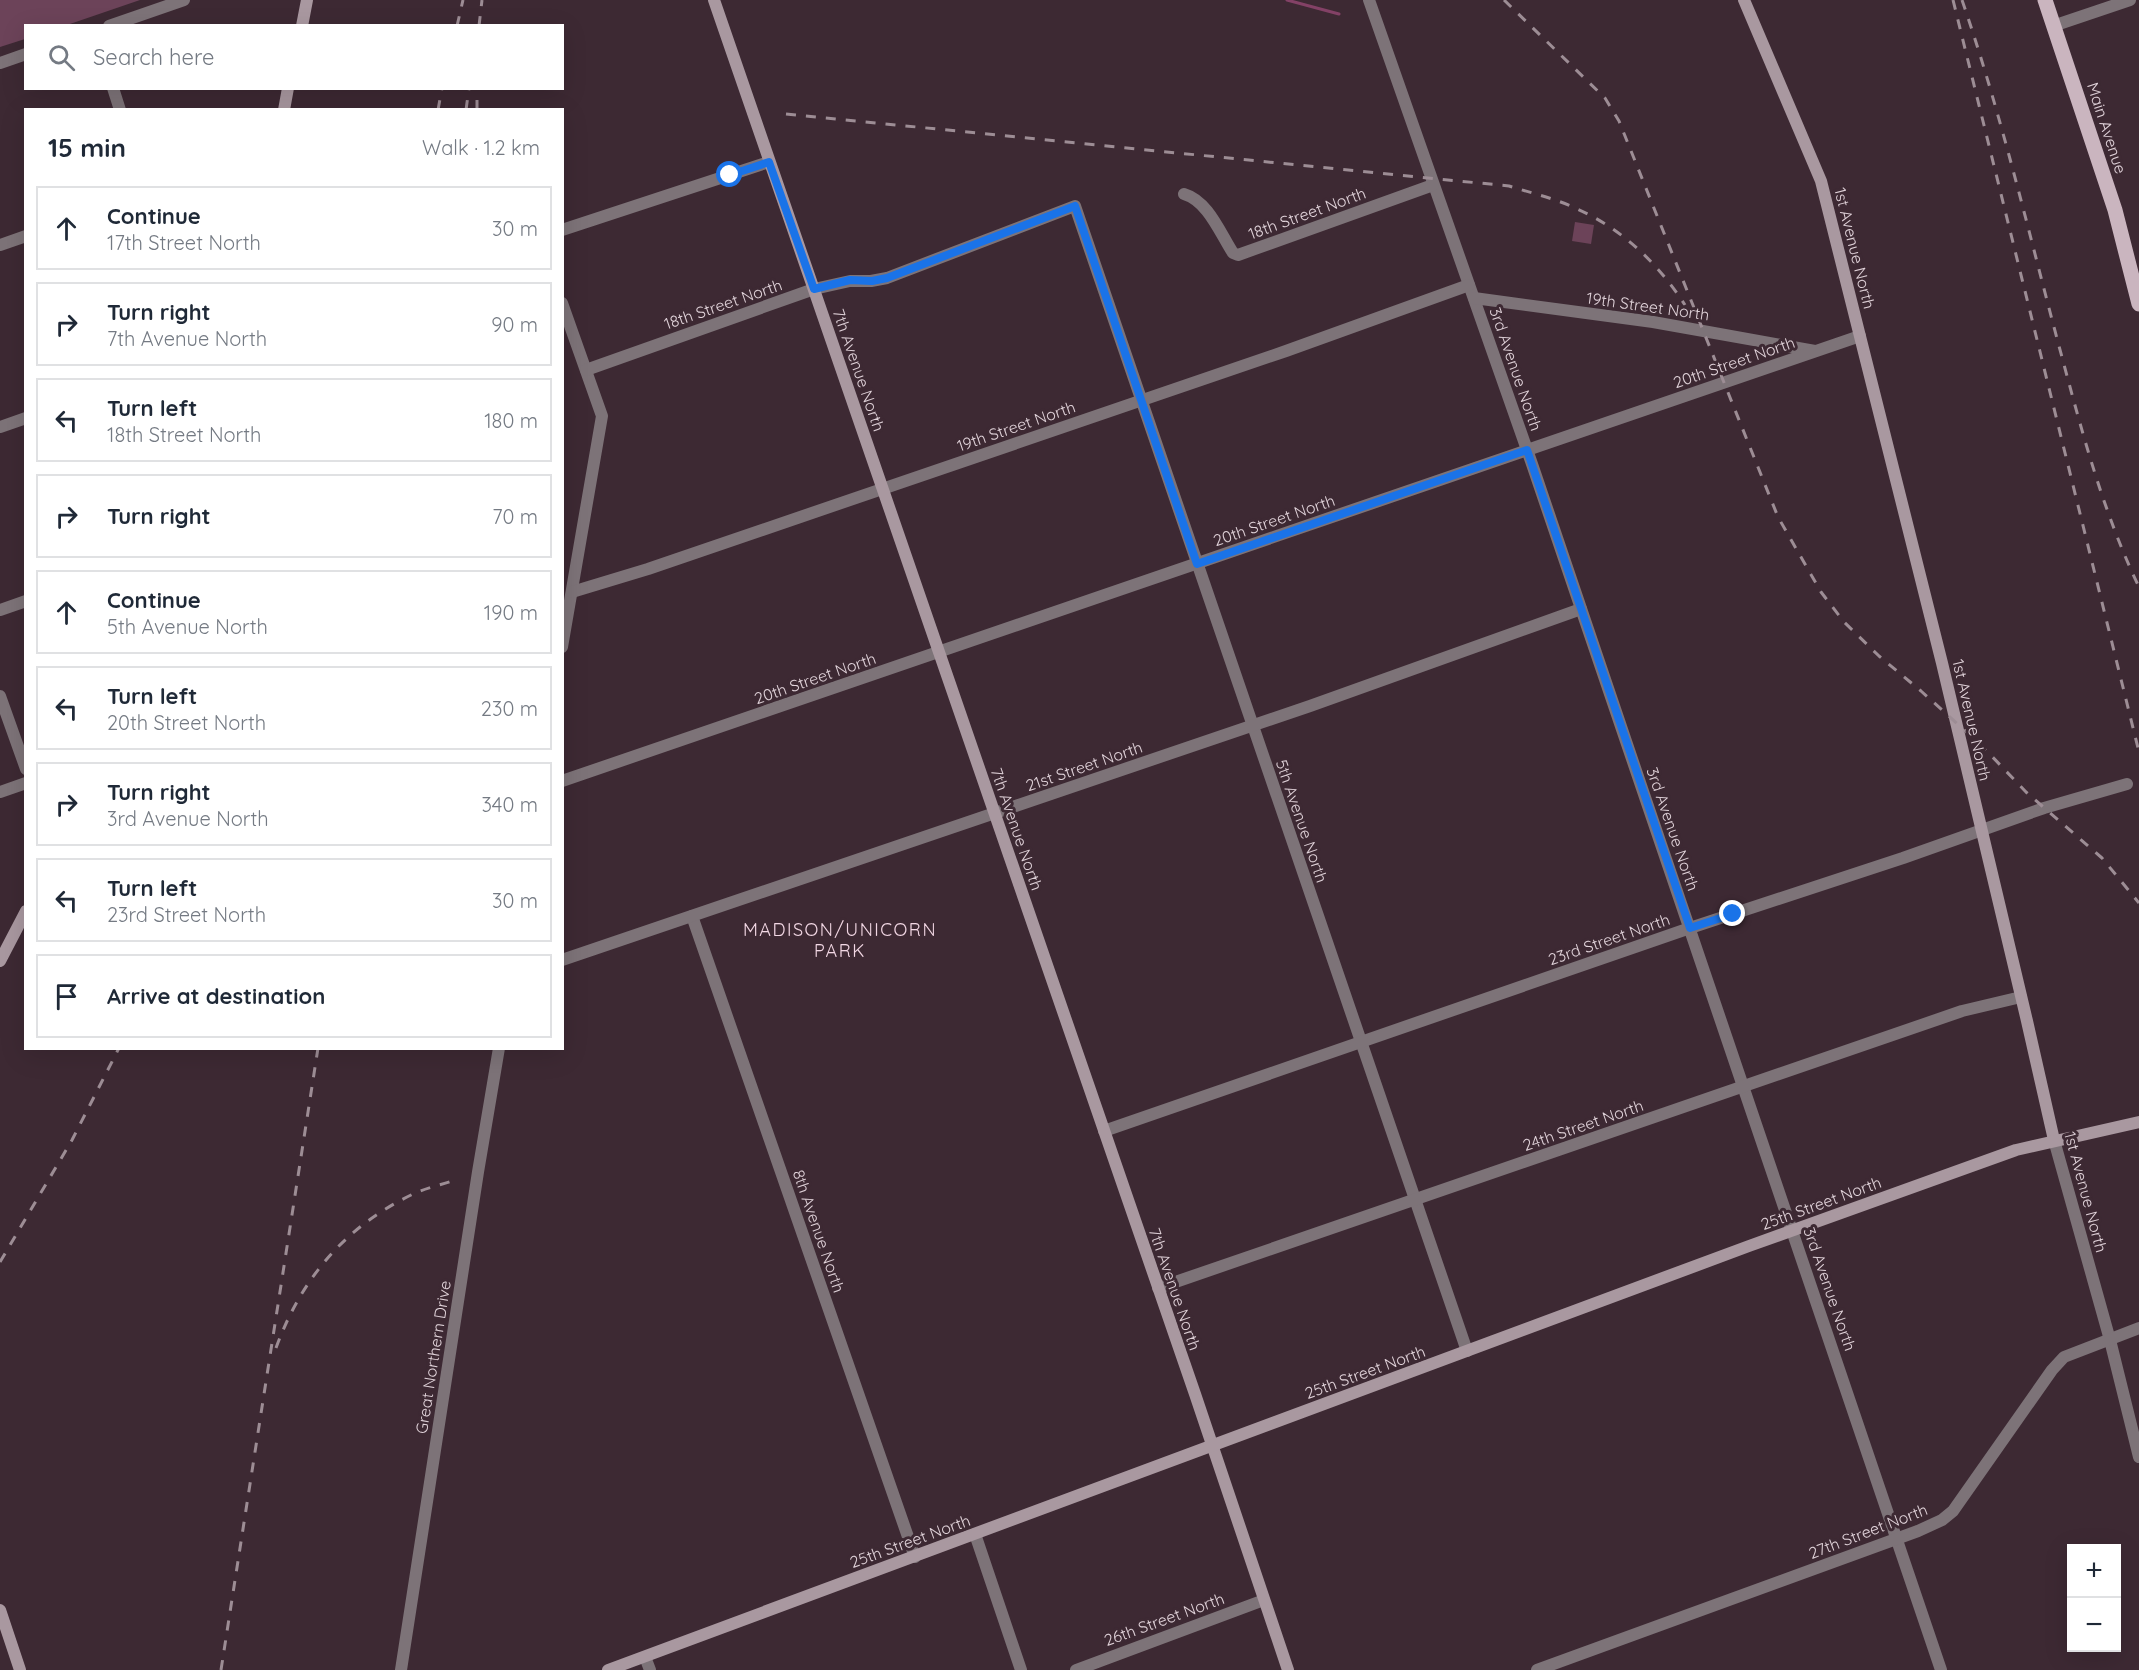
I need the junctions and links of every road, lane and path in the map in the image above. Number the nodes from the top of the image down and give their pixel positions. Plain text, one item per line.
1 (184, 0) edge
2 (307, 0) edge
3 (714, 0) edge
4 (1369, 0) edge
5 (1744, 0) edge
6 (2045, 0) edge
7 (2130, 0) edge
8 (115, 24) edge
9 (302, 24) edge
10 (2053, 26) junction
11 (24, 55) edge
12 (0, 63) edge
13 (114, 90) edge
14 (288, 90) edge
15 (119, 108) edge
16 (284, 108) edge
17 (769, 162) junction
18 (1433, 186) junction
19 (1184, 194) dead end
20 (1075, 206) joint
21 (564, 229) edge
22 (24, 237) edge
23 (0, 245) edge
24 (1469, 285) junction
25 (814, 289) junction
26 (1474, 298) junction
27 (2139, 304) edge
28 (564, 309) edge
29 (1860, 336) junction
30 (1816, 351) junction
31 (586, 370) junction
32 (1141, 400) junction
33 (24, 419) edge
34 (0, 427) edge
35 (1527, 450) junction
36 (882, 489) junction
37 (1197, 564) junction
38 (572, 592) junction
39 (24, 602) edge
40 (1581, 609) junction
41 (0, 610) edge
42 (564, 636) edge
43 (938, 652) junction
44 (0, 696) edge
45 (1252, 726) junction
46 (24, 763) edge
47 (564, 780) edge
48 (24, 784) edge
49 (2127, 784) dead end
50 (0, 792) edge
51 (994, 814) junction
52 (1982, 831) junction
53 (24, 915) edge
54 (692, 916) junction
55 (1690, 928) junction
56 (564, 959) edge
57 (0, 961) edge
58 (2021, 997) junction
59 (1361, 1042) junction
60 (499, 1050) edge
61 (1744, 1087) junction
62 (2139, 1122) edge
63 (1104, 1131) junction
64 (2054, 1140) junction
65 (1415, 1200) junction
66 (1793, 1231) junction
67 (1158, 1288) junction
68 (2139, 1329) edge
69 (2110, 1340) junction
70 (1467, 1351) junction
71 (1212, 1446) junction
72 (2139, 1457) edge
73 (975, 1534) junction
74 (1897, 1539) junction
75 (915, 1557) junction
76 (1264, 1600) junction
77 (0, 1611) edge
78 (645, 1657) junction
79 (20, 1670) edge
80 (401, 1670) edge
81 (608, 1670) edge
82 (650, 1670) edge
83 (1021, 1670) edge
84 (1076, 1670) edge
85 (1288, 1670) edge
86 (1538, 1670) edge
87 (1941, 1670) edge

1 - 8 street
2 - 9 main road
3 - 17 main road, 7th Avenue North
4 - 18 street, 3rd Avenue North
5 - 29 main road, 1st Avenue North
6 - 10 main road, Main Avenue
7 - 10 street
10 - 27 main road, Main Avenue
11 - 12 street
13 - 15 street
14 - 16 main road
17 - 21 street
17 - 25 main road, 7th Avenue North
18 - 19 street, 18th Street North
18 - 24 street, 3rd Avenue North
20 - 25 street, 18th Street North
20 - 32 street, 5th Avenue North
22 - 23 street
24 - 26 street, 3rd Avenue North
24 - 32 street, 19th Street North
25 - 31 street, 18th Street North
25 - 36 main road, 7th Avenue North
26 - 30 street, 19th Street North
26 - 35 street, 3rd Avenue North
28 - 31 street
29 - 30 street, 20th Street North
29 - 52 main road, 1st Avenue North
30 - 35 street, 20th Street North
31 - 38 street
32 - 36 street, 19th Street North
32 - 37 street, 5th Avenue North
33 - 34 street
35 - 37 street, 20th Street North
35 - 40 street, 3rd Avenue North
36 - 38 street, 19th Street North
36 - 43 main road, 7th Avenue North
37 - 43 street, 20th Street North
37 - 45 street, 5th Avenue North
38 - 42 street
39 - 41 street
40 - 45 street, 21st Street North
40 - 55 street, 3rd Avenue North
43 - 47 street, 20th Street North
43 - 51 main road, 7th Avenue North
44 - 46 street
45 - 51 street, 21st Street North
45 - 59 street, 5th Avenue North
48 - 50 street
49 - 52 street, 23rd Street North
51 - 54 street, 21st Street North
51 - 63 main road, 7th Avenue North
52 - 55 street, 23rd Street North
52 - 58 main road, 1st Avenue North
53 - 57 main road
54 - 56 street, 21st Street North
54 - 75 street, 8th Avenue North
55 - 59 street, 23rd Street North
55 - 61 street, 3rd Avenue North
58 - 61 street, 24th Street North
58 - 64 main road, 1st Avenue North
59 - 63 street, 23rd Street North
59 - 65 street, 5th Avenue North
60 - 80 street, Great Northern Drive
61 - 65 street, 24th Street North
61 - 66 street, 3rd Avenue North
62 - 64 main road, 25th Street North
63 - 67 main road, 7th Avenue North
64 - 66 main road, 25th Street North
64 - 69 street, 1st Avenue North
65 - 67 street, 24th Street North
65 - 70 street, 5th Avenue North
66 - 70 main road, 25th Street North
66 - 74 street, 3rd Avenue North
67 - 71 main road, 7th Avenue North
68 - 69 street, 27th Street North
69 - 72 street, 1st Avenue North
69 - 74 street, 27th Street North
70 - 71 main road, 25th Street North
71 - 73 main road, 25th Street North
71 - 76 main road, 7th Avenue North
73 - 75 main road, 25th Street North
73 - 83 street
74 - 86 street, 27th Street North
74 - 87 street, 3rd Avenue North
75 - 78 main road, 25th Street North
76 - 84 street, 26th Street North
76 - 85 main road, 7th Avenue North
77 - 79 main road
78 - 81 main road, 25th Street North
78 - 82 street

